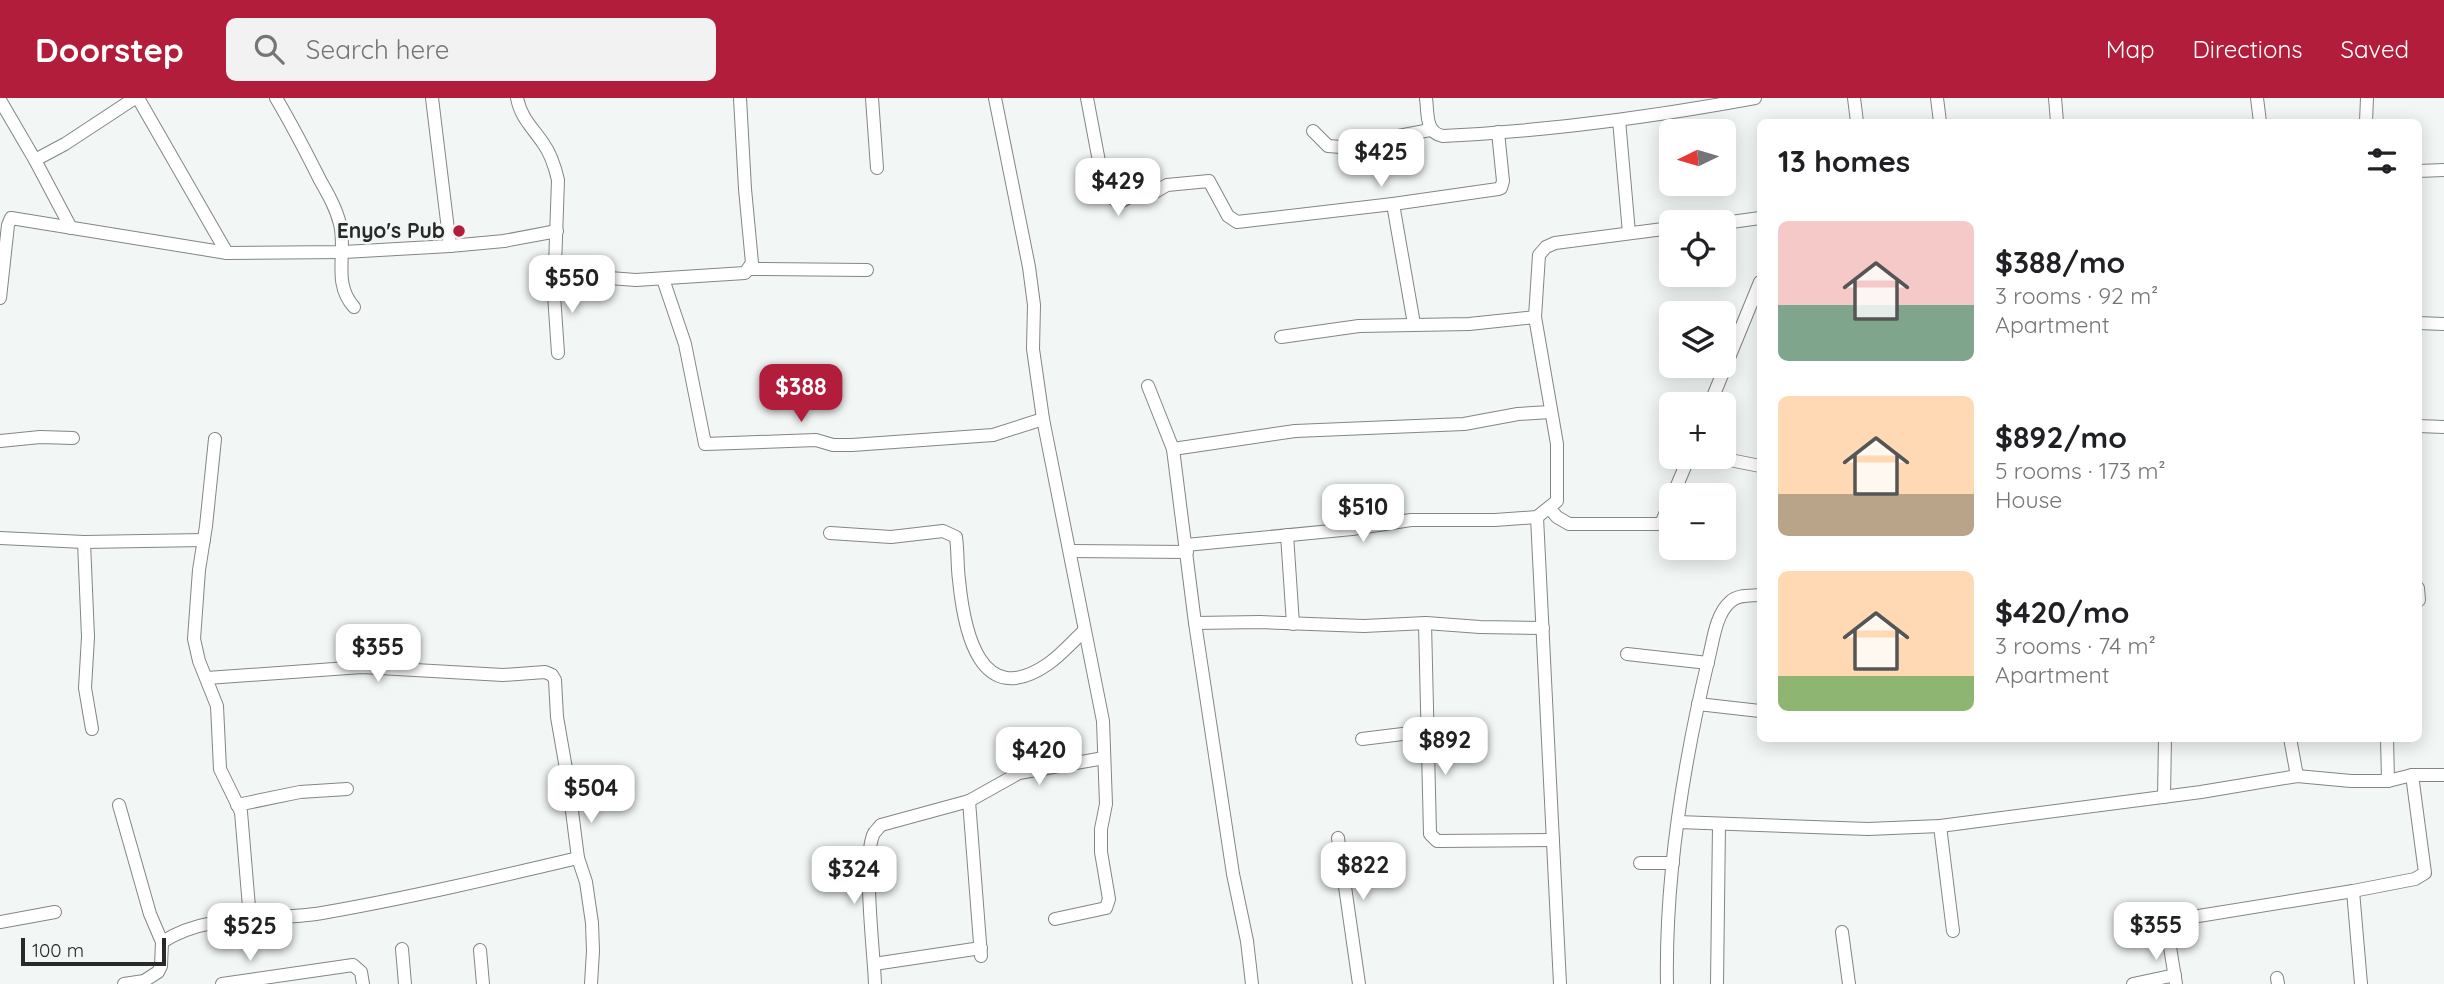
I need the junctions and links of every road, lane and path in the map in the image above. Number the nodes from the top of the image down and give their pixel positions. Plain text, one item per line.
1 (136, 98) edge
2 (276, 98) edge
3 (432, 98) edge
4 (517, 98) edge
5 (740, 98) edge
6 (872, 98) edge
7 (995, 98) edge
8 (1087, 98) edge
9 (1426, 98) edge
10 (1676, 98) edge
11 (1755, 98) edge
12 (1854, 98) edge
13 (1937, 98) edge
14 (2055, 98) edge
15 (2257, 98) edge
16 (2367, 98) edge
17 (0, 100) edge
18 (1678, 113) junction
19 (1857, 119) edge
20 (1940, 119) edge
21 (2057, 119) edge
22 (2260, 119) edge
23 (2366, 119) edge
24 (1619, 120) junction
25 (1430, 130) junction
26 (1313, 131) dead end
27 (1499, 131) junction
28 (35, 160) junction
29 (877, 168) dead end
30 (2444, 170) edge
31 (2422, 171) edge
32 (1393, 204) junction
33 (1757, 218) edge
34 (5, 219) edge
35 (1736, 221) edge
36 (71, 228) junction
37 (1659, 229) edge
38 (557, 231) junction
39 (1629, 233) junction
40 (450, 246) junction
41 (227, 253) junction
42 (344, 253) junction
43 (750, 269) junction
44 (867, 270) dead end
45 (556, 274) junction
46 (663, 279) junction
47 (1757, 289) edge
48 (0, 298) edge
49 (354, 307) dead end
50 (1535, 317) junction
51 (2422, 323) edge
52 (1414, 324) junction
53 (2444, 324) edge
54 (1281, 337) dead end
55 (558, 353) dead end
56 (1148, 386) dead end
57 (1715, 392) edge
58 (1550, 412) junction
59 (1043, 419) junction
60 (2422, 426) edge
61 (2444, 427) edge
62 (73, 438) dead end
63 (215, 439) dead end
64 (0, 441) edge
65 (1173, 449) junction
66 (1736, 461) edge
67 (1757, 465) edge
68 (1550, 509) junction
69 (1537, 517) junction
70 (1659, 524) edge
71 (830, 533) dead end
72 (1287, 535) junction
73 (0, 538) edge
74 (204, 540) junction
75 (84, 542) junction
76 (1186, 549) junction
77 (1071, 551) junction
78 (1757, 595) edge
79 (1195, 623) junction
80 (1424, 623) junction
81 (1293, 624) junction
82 (1543, 628) junction
83 (1084, 631) junction
84 (1627, 654) dead end
85 (1708, 663) junction
86 (207, 678) junction
87 (1698, 704) junction
88 (1757, 711) edge
89 (92, 729) dead end
90 (1427, 731) junction
91 (1362, 739) dead end
92 (2165, 742) edge
93 (2291, 742) edge
94 (2387, 742) edge
95 (1104, 758) junction
96 (2412, 775) junction
97 (2444, 775) edge
98 (2297, 776) junction
99 (2388, 781) junction
100 (347, 789) dead end
101 (2164, 797) junction
102 (969, 801) junction
103 (120, 805) dead end
104 (237, 805) junction
105 (1678, 822) junction
106 (1719, 825) junction
107 (1940, 826) junction
108 (1338, 838) dead end
109 (1553, 840) junction
110 (578, 858) junction
111 (1640, 863) dead end
112 (1673, 863) junction
113 (2353, 891) junction
114 (55, 912) dead end
115 (250, 919) junction
116 (1055, 919) dead end
117 (0, 922) edge
118 (1842, 932) dead end
119 (1953, 932) dead end
120 (162, 942) junction
121 (402, 949) dead end
122 (480, 950) dead end
123 (874, 964) junction
124 (2175, 979) edge
125 (283, 980) edge
126 (124, 984) edge
127 (222, 984) edge
128 (363, 984) edge
129 (405, 984) edge
130 (483, 984) edge
131 (591, 984) edge
132 (875, 984) edge
133 (1252, 984) edge
134 (1359, 984) edge
135 (1560, 984) edge
136 (1667, 984) edge
137 (1717, 984) edge
138 (1849, 984) edge
139 (2133, 984) edge
140 (2361, 984) edge

1 - 28 street
1 - 41 street
2 - 42 street
3 - 40 street
4 - 38 street
5 - 43 street
6 - 29 street
7 - 59 street
8 - 32 street
9 - 25 street
10 - 18 street
11 - 18 street
12 - 19 street
13 - 20 street
14 - 21 street
15 - 22 street
16 - 23 street
17 - 28 street
18 - 24 street
24 - 27 street
24 - 39 street
25 - 26 street
25 - 27 street
27 - 32 street
28 - 36 street
30 - 31 street
32 - 52 street
33 - 35 street
34 - 36 street
34 - 48 street
36 - 41 street
37 - 39 street
38 - 40 street
38 - 45 street
39 - 50 street
40 - 42 street
41 - 42 street
42 - 49 street
43 - 44 street
43 - 46 street
45 - 46 street
45 - 55 street
46 - 59 street
47 - 57 street
50 - 52 street
50 - 58 street
51 - 53 street
52 - 54 street
56 - 65 street
58 - 65 street
58 - 68 street
59 - 77 street
60 - 61 street
62 - 64 street
63 - 74 street
65 - 76 street
66 - 67 street
68 - 69 street
68 - 70 street
69 - 72 street
69 - 82 street
71 - 83 street
72 - 76 street
72 - 81 street
73 - 75 street
74 - 75 street
74 - 86 street
75 - 89 street
76 - 77 street
76 - 79 street
77 - 83 street
78 - 85 street
79 - 81 street
79 - 133 street
80 - 81 street
80 - 82 street
80 - 90 street
82 - 109 street
83 - 95 street
84 - 85 street
85 - 87 street
86 - 104 street
86 - 110 street
87 - 88 street
87 - 105 street
90 - 91 street
90 - 109 street
92 - 101 street
93 - 98 street
94 - 99 street
95 - 102 street
95 - 116 street
96 - 97 street
96 - 99 street
96 - 113 street
98 - 99 street
98 - 101 street
100 - 104 street
101 - 107 street
102 - 123 street
102 - 123 street
103 - 120 street
104 - 115 street
105 - 106 street
105 - 112 street
106 - 107 street
106 - 137 street
107 - 119 street
108 - 134 street
109 - 135 street
110 - 115 street
110 - 131 street
111 - 112 street
112 - 136 street
113 - 124 street
113 - 140 street
114 - 117 street
115 - 120 street
118 - 138 street
120 - 126 street
121 - 129 street
122 - 130 street
123 - 132 street
124 - 139 street
125 - 127 street
125 - 128 street

